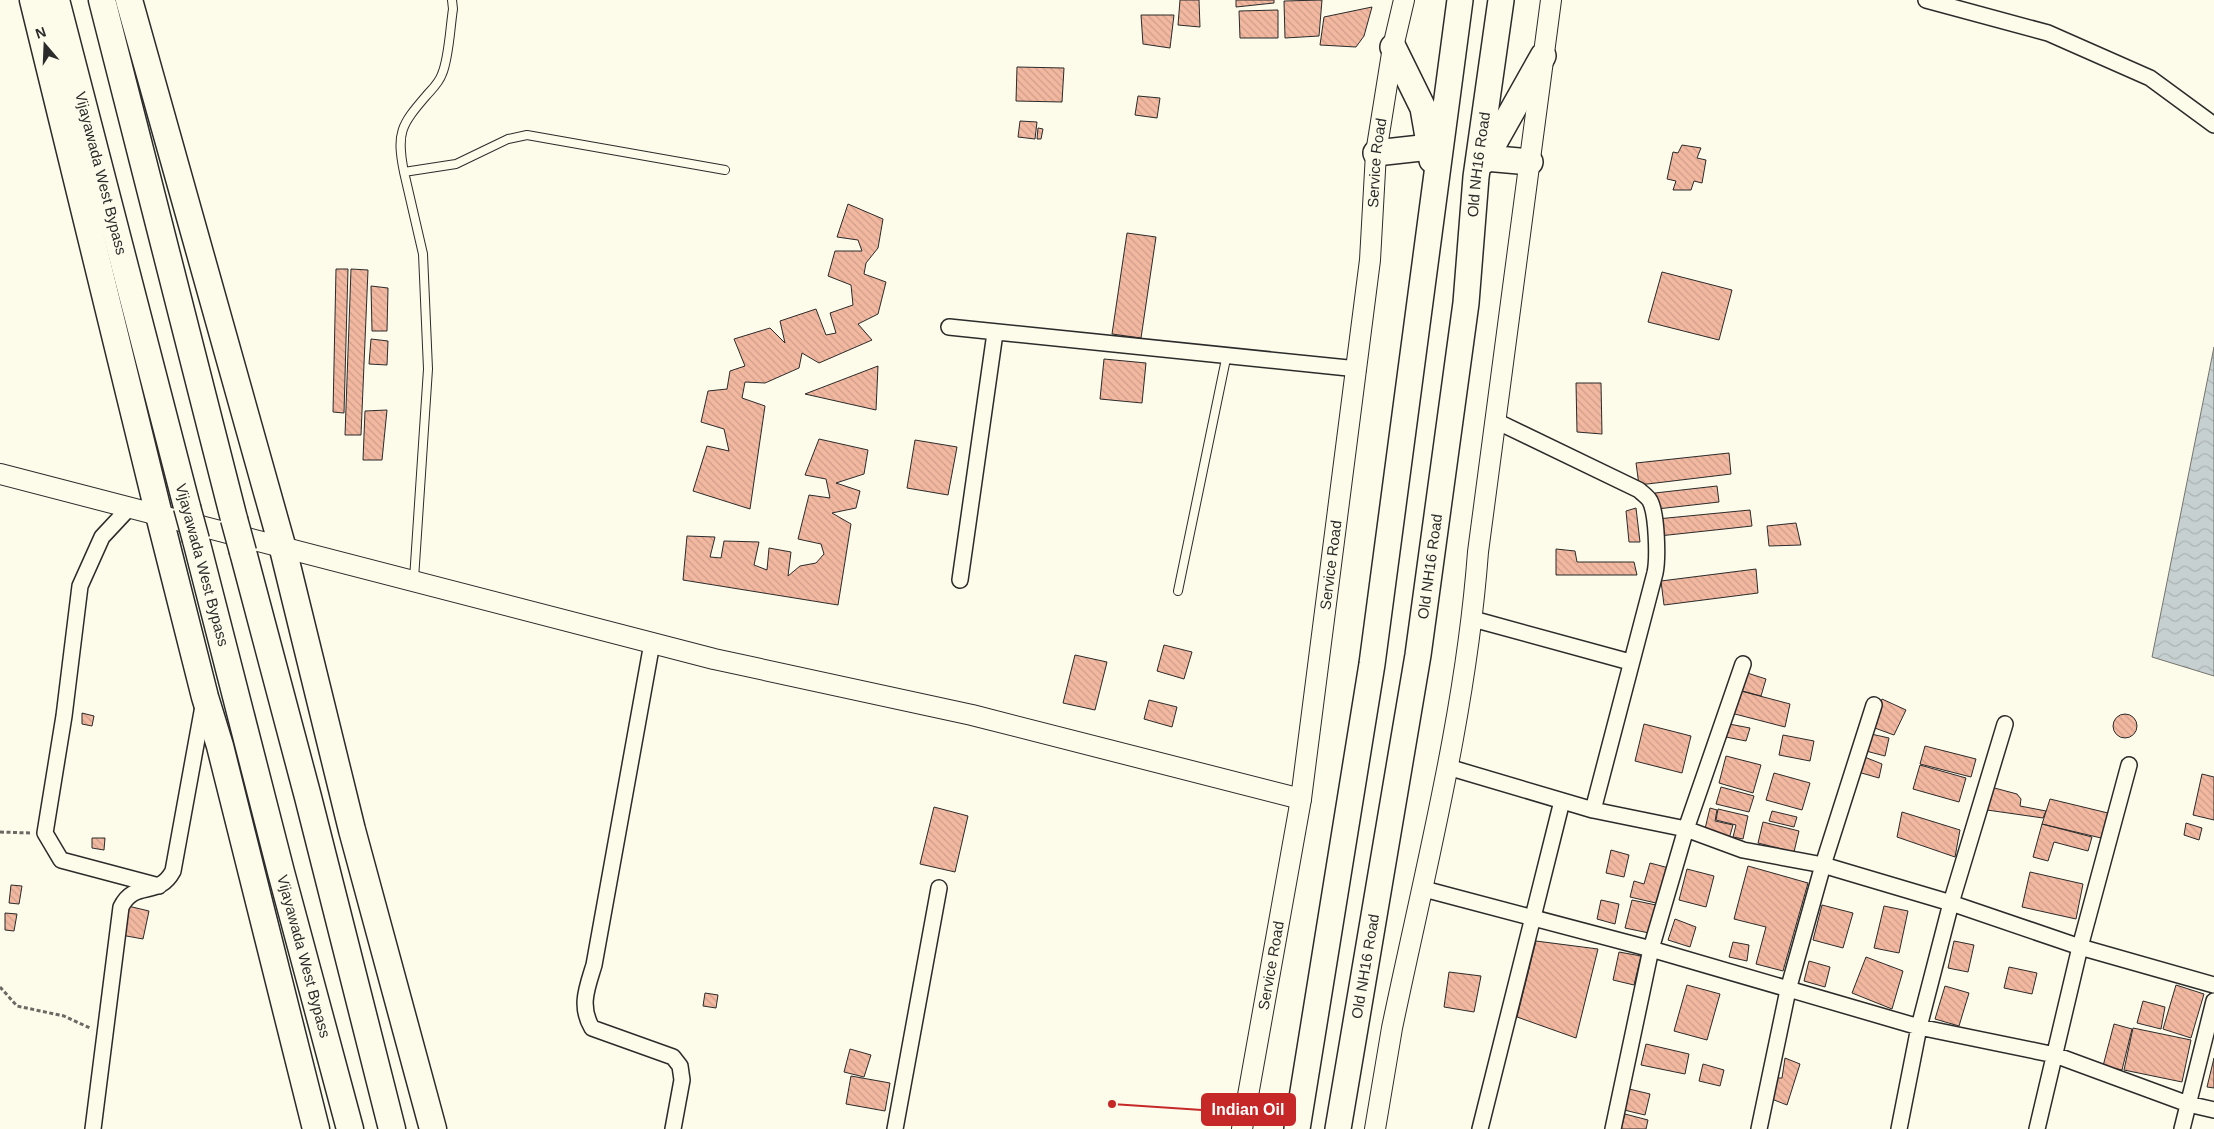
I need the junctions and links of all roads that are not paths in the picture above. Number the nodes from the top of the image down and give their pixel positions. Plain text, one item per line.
1 (33, 0) edge
2 (56, 0) edge
3 (102, 0) edge
4 (129, 0) edge
5 (452, 0) edge
6 (1404, 0) edge
7 (1460, 0) edge
8 (1501, 0) edge
9 (1551, 0) edge
10 (1926, 0) edge
11 (1393, 47) junction
12 (1542, 56) junction
13 (2214, 125) edge
14 (1430, 147) junction
15 (1376, 152) junction
16 (1530, 162) junction
17 (1481, 168) junction
18 (725, 170) dead end
19 (404, 172) junction
20 (1436, 184) junction
21 (949, 327) dead end
22 (995, 333) junction
23 (1227, 354) junction
24 (1358, 369) junction
25 (1496, 421) junction
26 (0, 474) edge
27 (130, 507) junction
28 (159, 515) junction
29 (283, 549) junction
30 (414, 580) junction
31 (960, 580) dead end
32 (1178, 591) dead end
33 (1473, 619) junction
34 (652, 643) junction
35 (1630, 662) junction
36 (1743, 664) dead end
37 (205, 697) junction
38 (1874, 705) dead end
39 (2005, 724) dead end
40 (2129, 765) dead end
41 (1448, 767) junction
42 (1301, 799) junction
43 (1562, 801) junction
44 (1593, 810) junction
45 (1686, 829) junction
46 (1823, 865) junction
47 (159, 886) junction
48 (939, 888) dead end
49 (1424, 889) junction
50 (1951, 903) junction
51 (1532, 918) junction
52 (2080, 947) junction
53 (1651, 949) junction
54 (2214, 986) edge
55 (1788, 990) junction
56 (2214, 1001) edge
57 (1919, 1027) junction
58 (2055, 1055) junction
59 (2188, 1104) junction
60 (2214, 1110) edge
61 (93, 1129) edge
62 (316, 1129) edge
63 (350, 1129) edge
64 (392, 1129) edge
65 (433, 1129) edge
66 (673, 1129) edge
67 (895, 1129) edge
68 (1242, 1129) edge
69 (1297, 1129) edge
70 (1338, 1129) edge
71 (1375, 1129) edge
72 (1480, 1129) edge
73 (1613, 1129) edge
74 (1759, 1129) edge
75 (1899, 1129) edge
76 (2036, 1129) edge
77 (2182, 1129) edge

1 - 28 highway
2 - 63 highway, Vijayawada West Bypass, bridge
3 - 64 highway, bridge
4 - 29 highway
5 - 19 lane
6 - 11 street, Service Road
7 - 20 main road
8 - 17 main road, Old NH16 Road
9 - 12 street
10 - 13 street
11 - 14 main road
11 - 15 street, Service Road
12 - 16 street
12 - 17 main road
14 - 15 main road
14 - 20 main road
15 - 24 street, Service Road
16 - 17 main road
16 - 25 street
17 - 70 main road, Old NH16 Road
18 - 19 lane
19 - 30 lane
20 - 69 main road
21 - 22 street
22 - 23 street
22 - 31 street
23 - 24 street
23 - 32 lane
24 - 42 street, Service Road
25 - 33 street
25 - 35 street
26 - 27 street
27 - 28 street
27 - 47 street
28 - 29 street
28 - 37 highway
29 - 30 street
29 - 65 highway
30 - 34 street
33 - 35 street
33 - 41 street
34 - 42 street
34 - 66 street
35 - 44 street
36 - 45 street
37 - 47 street
37 - 62 highway
38 - 46 street
39 - 50 street
40 - 52 street
41 - 43 street
41 - 49 street
42 - 68 street, Service Road
43 - 44 street
43 - 51 street
44 - 45 street
45 - 46 street
45 - 53 street
46 - 50 street
46 - 55 street
47 - 61 street
48 - 67 street
49 - 51 street
49 - 71 street
50 - 52 street
50 - 57 street
51 - 53 street
51 - 72 street
52 - 54 street
52 - 58 street
53 - 55 street
53 - 73 street
55 - 57 street
55 - 74 street
56 - 59 street
57 - 58 street
57 - 75 street
58 - 59 street
58 - 76 street
59 - 60 street
59 - 77 street

